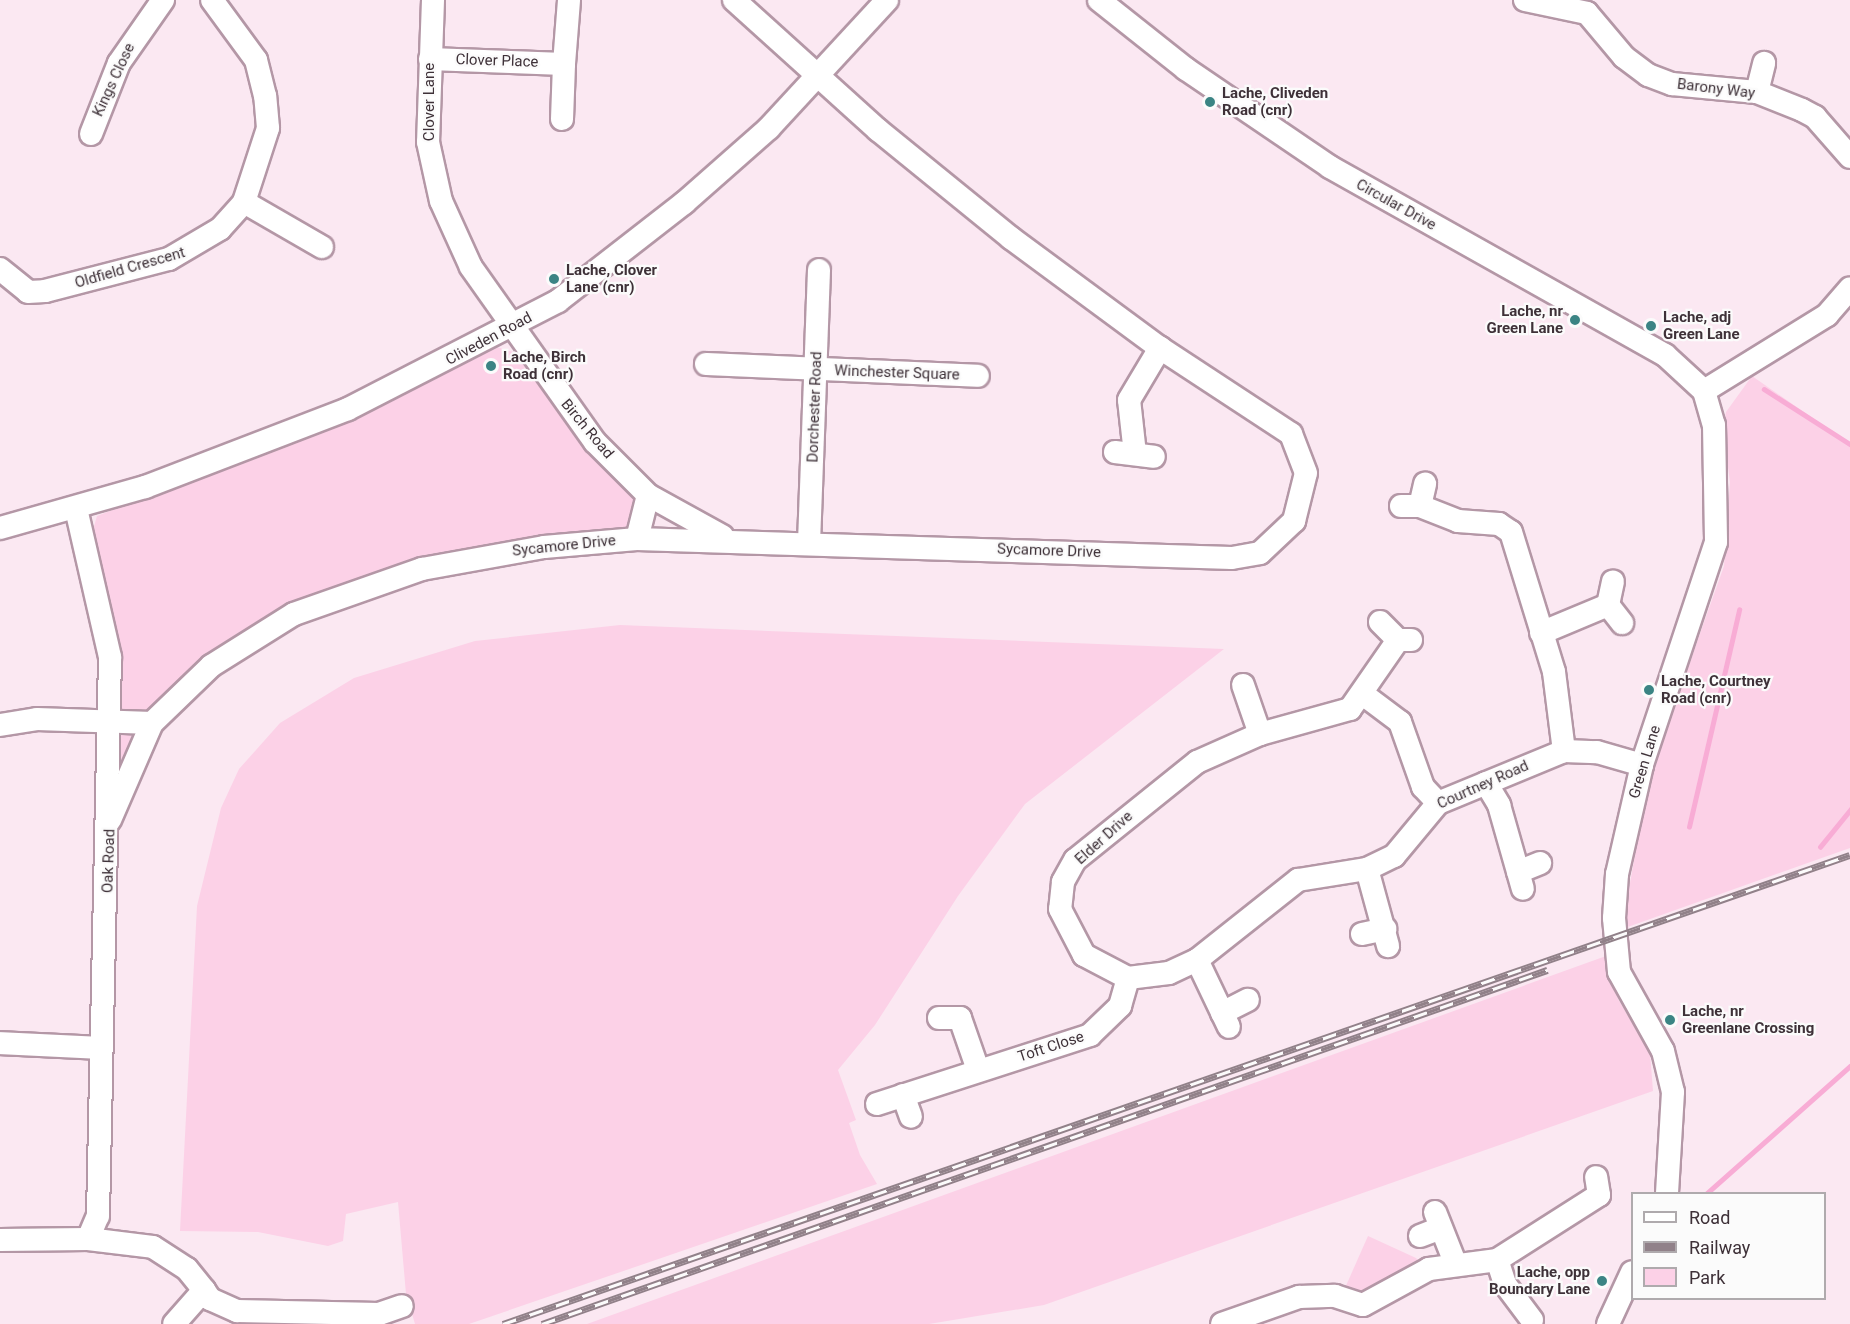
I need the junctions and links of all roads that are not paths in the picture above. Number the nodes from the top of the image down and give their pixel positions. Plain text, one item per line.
1 (163, 0) edge
2 (212, 0) edge
3 (434, 0) edge
4 (569, 0) edge
5 (734, 0) edge
6 (887, 0) edge
7 (1099, 0) edge
8 (1525, 0) edge
9 (1591, 6) edge
10 (430, 59) junction
11 (564, 63) junction
12 (1764, 63) dead end
13 (818, 75) junction
14 (1757, 92) junction
15 (561, 119) dead end
16 (91, 134) dead end
17 (1850, 157) edge
18 (244, 202) junction
19 (322, 247) dead end
20 (0, 269) edge
21 (819, 270) dead end
22 (1849, 291) edge
23 (511, 328) junction
24 (1160, 348) junction
25 (706, 364) dead end
26 (817, 371) junction
27 (978, 376) dead end
28 (1704, 391) junction
29 (1135, 454) dead end
30 (1425, 484) dead end
31 (648, 495) junction
32 (76, 509) junction
33 (0, 528) edge
34 (637, 539) junction
35 (731, 540) junction
36 (810, 543) junction
37 (1613, 582) dead end
38 (1380, 622) dead end
39 (1541, 633) junction
40 (1243, 685) dead end
41 (1364, 695) junction
42 (111, 720) junction
43 (152, 723) junction
44 (0, 725) edge
45 (1260, 734) junction
46 (1564, 751) junction
47 (1642, 765) junction
48 (1486, 783) junction
49 (1438, 803) junction
50 (110, 820) junction
51 (1540, 863) dead end
52 (1367, 869) junction
53 (1362, 934) dead end
54 (1197, 960) junction
55 (1128, 978) junction
56 (1248, 1000) dead end
57 (958, 1014) dead end
58 (0, 1043) edge
59 (101, 1048) junction
60 (978, 1070) junction
61 (903, 1095) junction
62 (877, 1104) dead end
63 (911, 1117) dead end
64 (1603, 1192) dead end
65 (1667, 1192) edge
66 (1420, 1236) dead end
67 (88, 1239) junction
68 (0, 1240) edge
69 (1497, 1260) junction
70 (1455, 1265) junction
71 (1631, 1274) edge
72 (204, 1290) junction
73 (402, 1306) dead end
74 (1363, 1315) edge
75 (320, 1320) edge
76 (1532, 1320) dead end
77 (174, 1324) edge
78 (1222, 1324) edge
79 (1608, 1324) edge

1 - 16 street, Kings Close
2 - 18 street
3 - 10 street, Clover Lane
4 - 11 street
5 - 13 street, Sycamore Drive
6 - 13 street, Cliveden Road
7 - 28 street, Circular Drive
8 - 9 street, Barony Way
9 - 14 street, Barony Way
10 - 11 street, Clover Place
10 - 23 street, Clover Lane
11 - 15 street
12 - 14 street
13 - 23 street, Cliveden Road
13 - 24 street, Sycamore Drive
14 - 17 street, Barony Way
18 - 19 street
18 - 20 street, Oldfield Crescent
21 - 26 street, Dorchester Road
22 - 28 street
23 - 31 street, Birch Road
23 - 32 street, Cliveden Road
24 - 29 street
24 - 36 street, Sycamore Drive
25 - 26 street, Winchester Square
26 - 27 street, Winchester Square
26 - 36 street, Dorchester Road
28 - 47 street, Green Lane
30 - 39 street
31 - 34 street
31 - 35 street, Birch Road
32 - 33 street, Cliveden Road
32 - 42 street, Oak Road
34 - 35 street, Sycamore Drive
34 - 43 street, Sycamore Drive
35 - 36 street, Sycamore Drive
37 - 39 street
38 - 41 street, Elder Drive
39 - 46 street
40 - 45 street
41 - 45 street, Elder Drive
41 - 49 street
42 - 43 street
42 - 44 street
42 - 50 street, Oak Road
43 - 50 street, Sycamore Drive
45 - 55 street, Elder Drive
46 - 47 street, Courtney Road
46 - 48 street, Courtney Road
47 - 65 street, Green Lane
48 - 49 street, Courtney Road
48 - 51 street
49 - 52 street, Courtney Road
50 - 59 street, Oak Road
52 - 53 street
52 - 54 street, Courtney Road
54 - 55 street, Courtney Road
54 - 56 street
55 - 60 street, Toft Close
57 - 60 street
58 - 59 street
59 - 67 street, Oak Road
60 - 61 street, Toft Close
61 - 62 street, Toft Close
61 - 63 street
64 - 69 street
66 - 70 street
67 - 68 street
67 - 72 street
69 - 70 street
69 - 76 street
70 - 74 street
71 - 79 street
72 - 75 street
72 - 77 street
73 - 75 street
74 - 78 street

